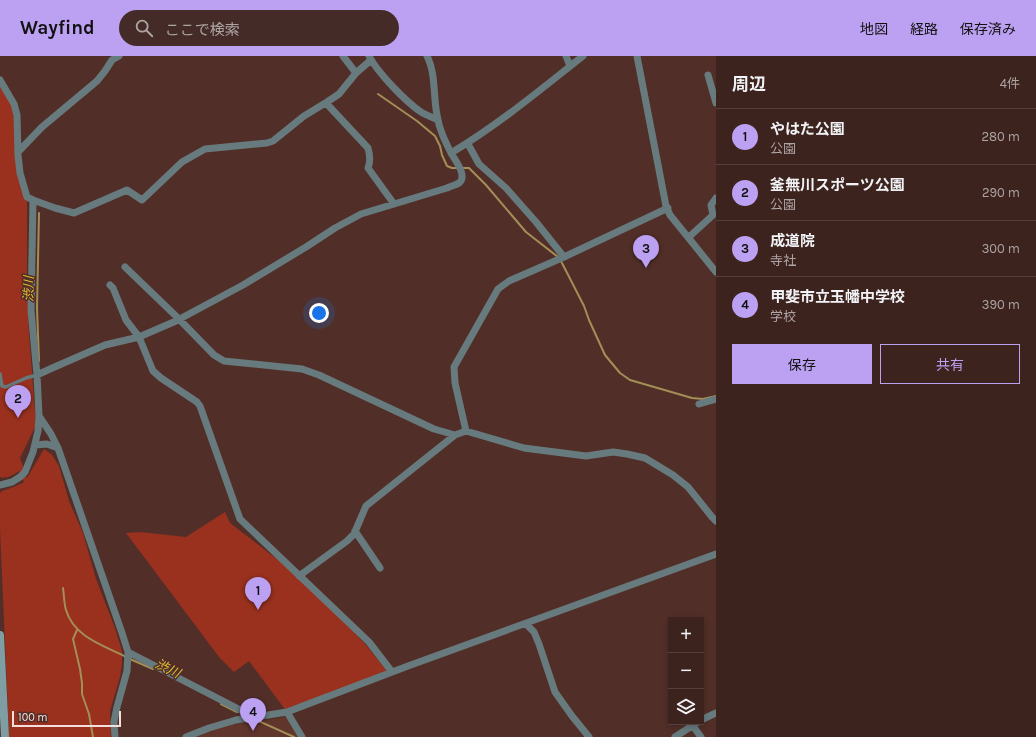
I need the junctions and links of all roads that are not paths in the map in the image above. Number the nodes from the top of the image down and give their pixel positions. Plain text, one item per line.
1 (119, 56) edge
2 (343, 56) edge
3 (427, 56) edge
4 (566, 56) edge
5 (583, 56) edge
6 (638, 56) edge
7 (370, 58) edge
8 (570, 66) junction
9 (356, 73) junction
10 (708, 75) dead end
11 (0, 80) edge
12 (716, 102) edge
13 (326, 103) junction
14 (438, 120) junction
15 (468, 144) junction
16 (18, 152) junction
17 (451, 153) junction
18 (716, 198) edge
19 (33, 200) junction
20 (394, 204) junction
21 (668, 208) junction
22 (689, 237) junction
23 (564, 257) junction
24 (125, 267) dead end
25 (716, 272) edge
26 (110, 285) dead end
27 (179, 319) junction
28 (139, 337) junction
29 (0, 374) edge
30 (37, 376) junction
31 (716, 399) edge
32 (700, 404) dead end
33 (39, 416) junction
34 (466, 431) junction
35 (455, 435) junction
36 (35, 445) junction
37 (58, 448) junction
38 (0, 485) edge
39 (716, 521) edge
40 (355, 531) junction
41 (716, 554) edge
42 (380, 568) dead end
43 (299, 576) junction
44 (526, 624) junction
45 (0, 634) edge
46 (128, 652) junction
47 (392, 672) junction
48 (287, 712) junction
49 (716, 713) edge
50 (254, 717) junction
51 (704, 719) edge
52 (693, 725) edge
53 (695, 725) edge
54 (5, 737) edge
55 (115, 737) edge
56 (186, 737) edge
57 (302, 737) edge
58 (589, 737) edge
59 (675, 737) edge
60 (701, 737) edge

1 - 16 street
2 - 9 street
3 - 14 street
4 - 8 street
5 - 8 street
6 - 21 street
7 - 9 street
7 - 14 street
8 - 15 street
9 - 13 street
10 - 12 street
11 - 16 street
13 - 19 street
13 - 20 street
14 - 17 street
15 - 17 street
15 - 23 street
16 - 19 street
17 - 20 street
18 - 22 street
19 - 30 street
20 - 27 street
21 - 22 street
21 - 23 street
22 - 25 street
23 - 34 street
24 - 27 street
26 - 28 street
27 - 28 street
27 - 35 street
28 - 30 street
28 - 43 street
29 - 30 lane
30 - 33 street
31 - 32 street
33 - 36 street
33 - 37 street
34 - 35 street
34 - 39 street
35 - 40 street
36 - 37 street
36 - 38 street
37 - 46 street
40 - 42 street
40 - 43 street
41 - 44 street
43 - 47 street
44 - 47 street
44 - 58 street
45 - 54 main road
46 - 50 street
46 - 55 street
47 - 48 street
48 - 50 street
48 - 57 street
49 - 51 street
50 - 56 street
52 - 59 street
53 - 60 street

